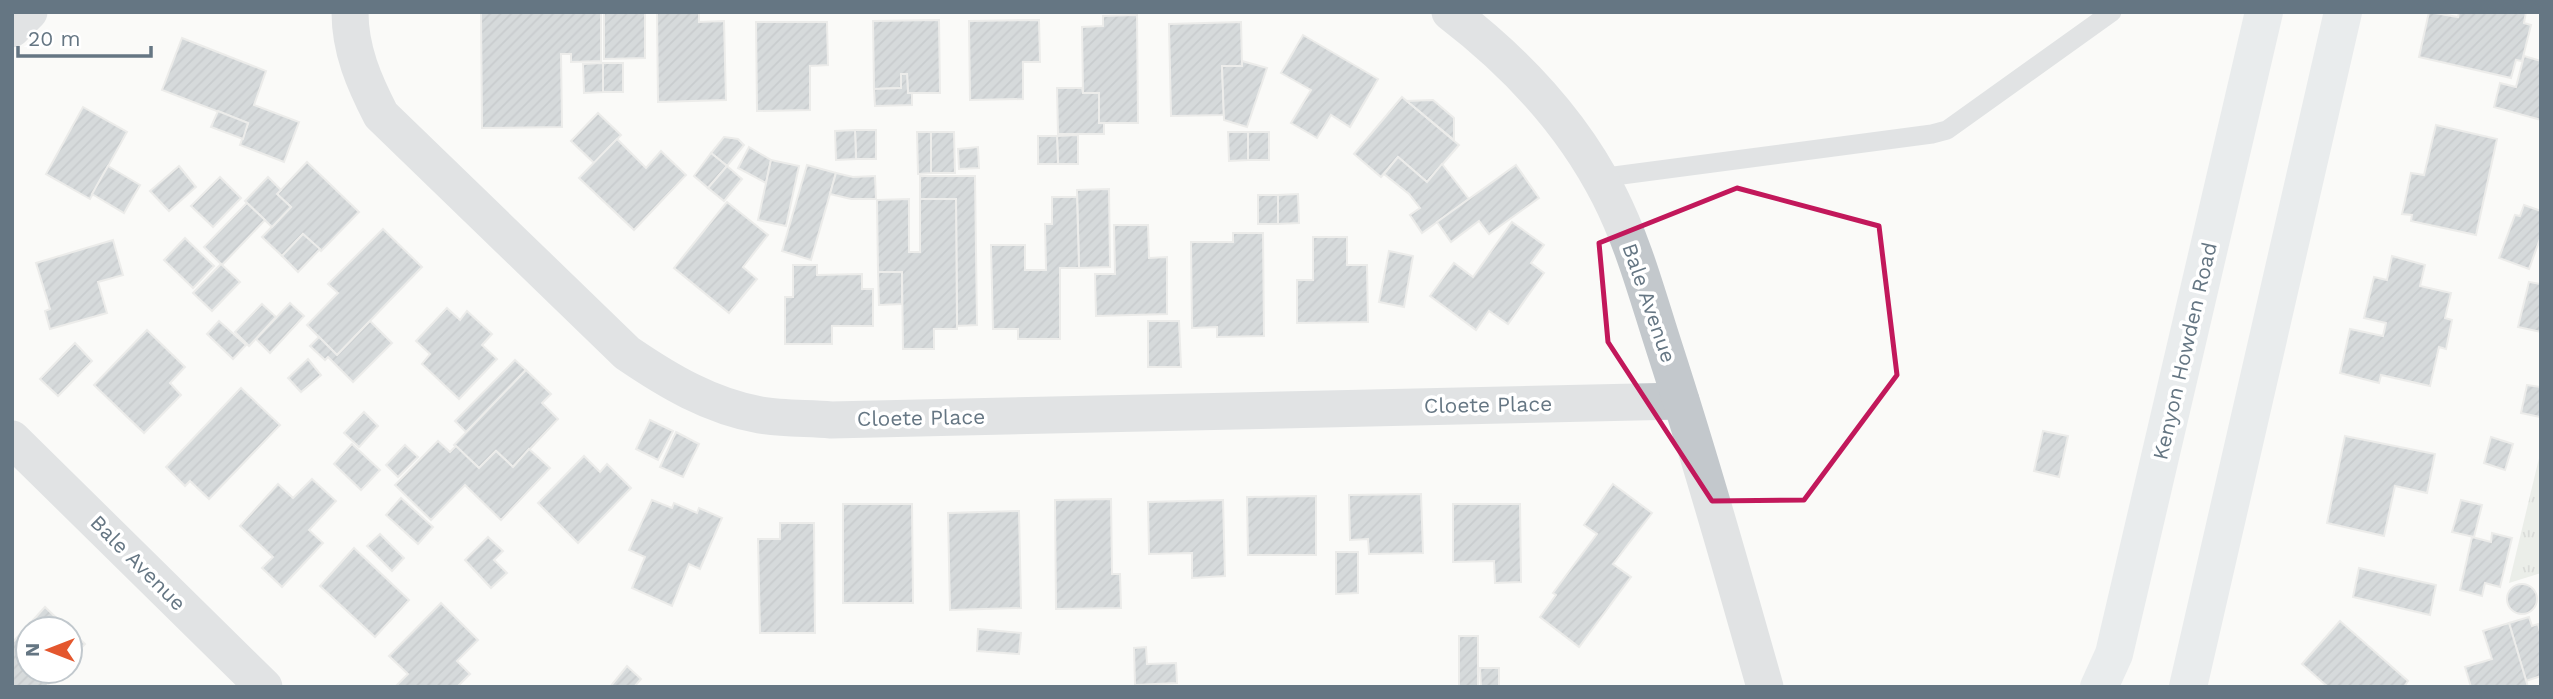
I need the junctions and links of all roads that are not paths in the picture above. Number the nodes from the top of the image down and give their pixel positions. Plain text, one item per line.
1 (29, 12) edge
2 (350, 12) edge
3 (1450, 12) edge
4 (2112, 12) edge
5 (2264, 12) edge
6 (2343, 12) edge
7 (12, 29) edge
8 (1599, 178) junction
9 (1681, 401) junction
10 (12, 439) edge
11 (1754, 648) junction
12 (264, 687) edge
13 (1765, 687) edge
14 (1786, 687) edge
15 (2099, 687) edge
16 (2188, 687) edge

1 - 7 street
2 - 9 street, Cloete Place
3 - 8 street, Bale Avenue
4 - 8 lane
5 - 15 street, Kenyon Howden Road
6 - 16 street
8 - 9 street, Bale Avenue
9 - 11 street, Bale Avenue
10 - 12 street, Bale Avenue
11 - 13 street, Bale Avenue
11 - 14 street, Bale Avenue

